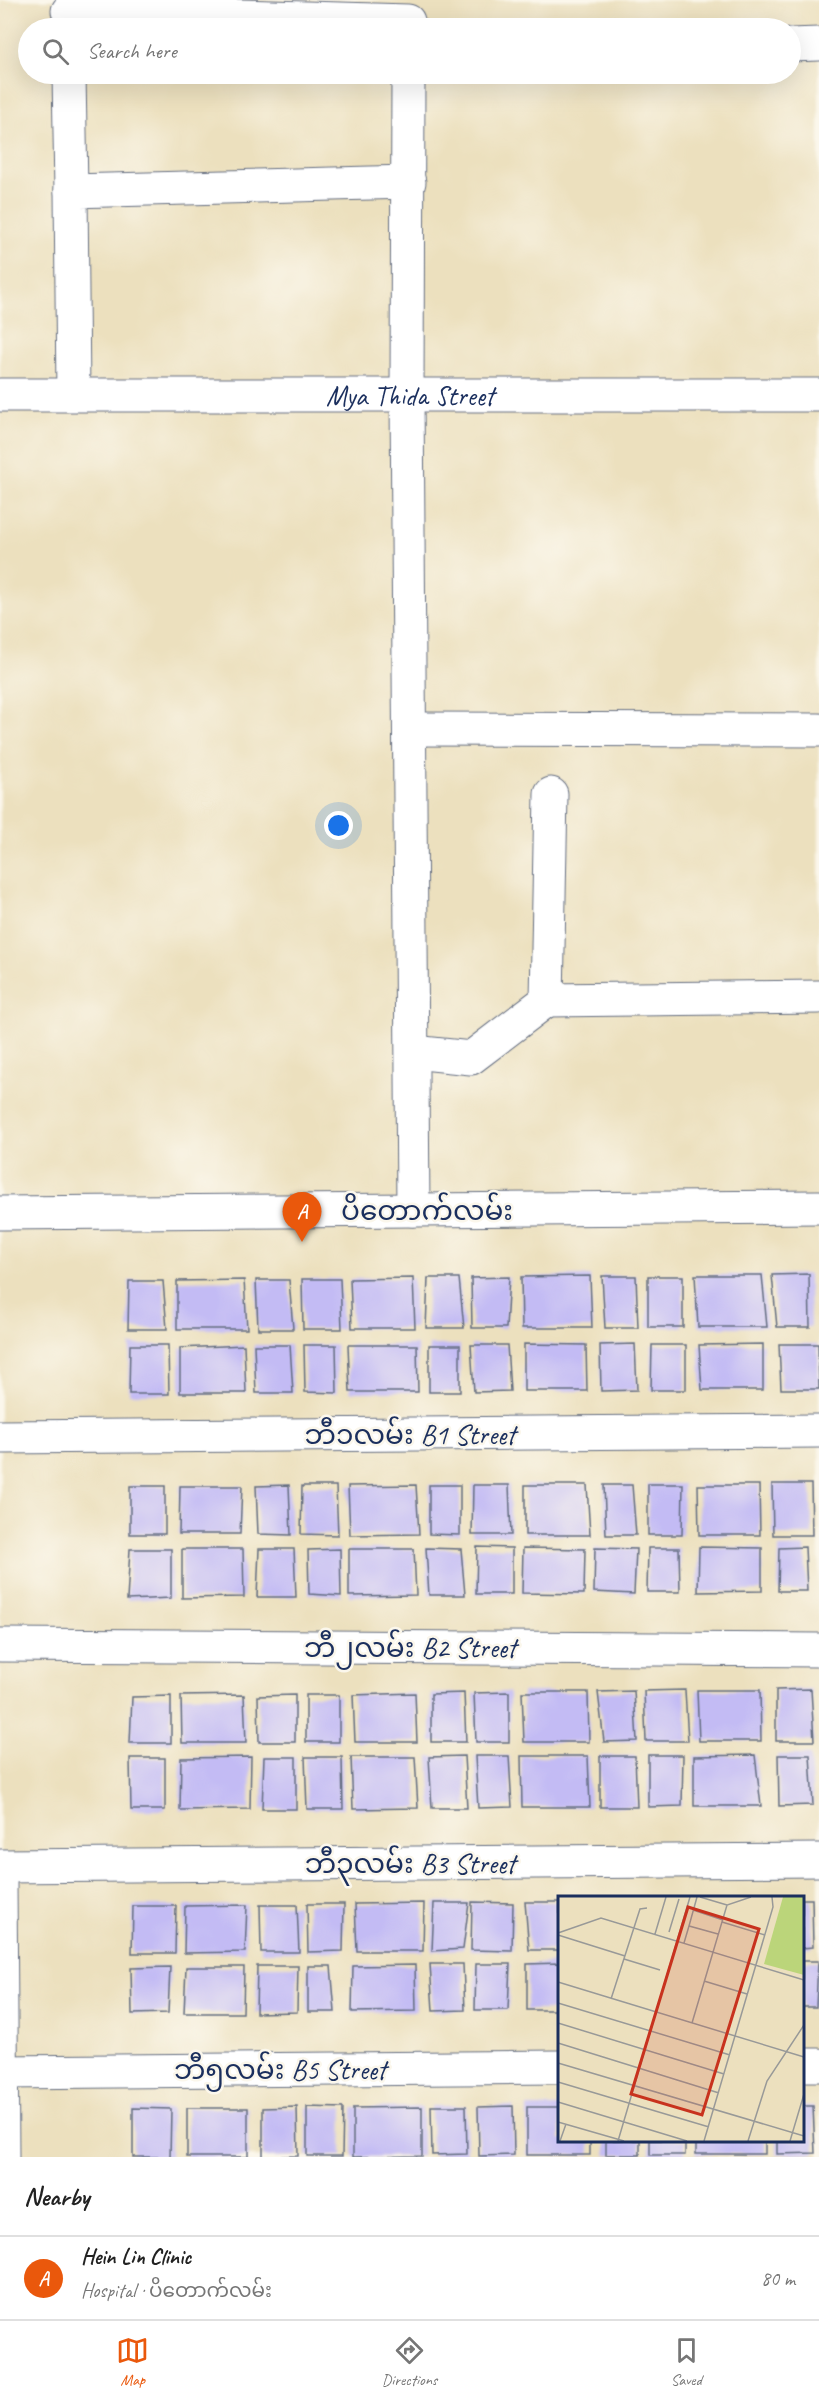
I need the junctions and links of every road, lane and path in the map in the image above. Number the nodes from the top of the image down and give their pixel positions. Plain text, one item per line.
1 (68, 13) edge
2 (408, 16) edge
3 (801, 45) edge
4 (819, 45) edge
5 (69, 84) edge
6 (408, 84) edge
7 (409, 182) junction
8 (71, 191) junction
9 (73, 394) junction
10 (0, 395) edge
11 (819, 395) edge
12 (407, 396) junction
13 (411, 729) junction
14 (819, 730) edge
15 (551, 794) dead end
16 (819, 997) edge
17 (547, 1000) junction
18 (413, 1052) junction
19 (819, 1207) edge
20 (413, 1210) junction
21 (0, 1213) edge
22 (819, 1431) edge
23 (0, 1437) edge
24 (0, 1645) edge
25 (819, 1650) edge
26 (819, 1860) edge
27 (0, 1866) edge
28 (0, 1882) edge
29 (558, 2067) edge
30 (1, 2072) edge
31 (2, 2157) edge

1 - 2 street
3 - 4 street
5 - 8 street
6 - 7 street
7 - 8 street
7 - 12 street
8 - 9 street
9 - 10 street, Mya Thida Street
9 - 12 street, Mya Thida Street
11 - 12 street, Mya Thida Street
12 - 13 street
13 - 14 street
13 - 18 street
15 - 17 street
16 - 17 street
17 - 18 street
18 - 20 street
19 - 20 street, ပိတောက်လမ်း
20 - 21 street, ပိတောက်လမ်း
22 - 23 street, ဘီ၁လမ်း B1 Street
24 - 25 street, ဘီ၂လမ်း B2 Street
26 - 27 street, ဘီ၃လမ်း B3 Street
28 - 30 street
29 - 30 street, ဘီ၅လမ်း B5 Street
30 - 31 street

